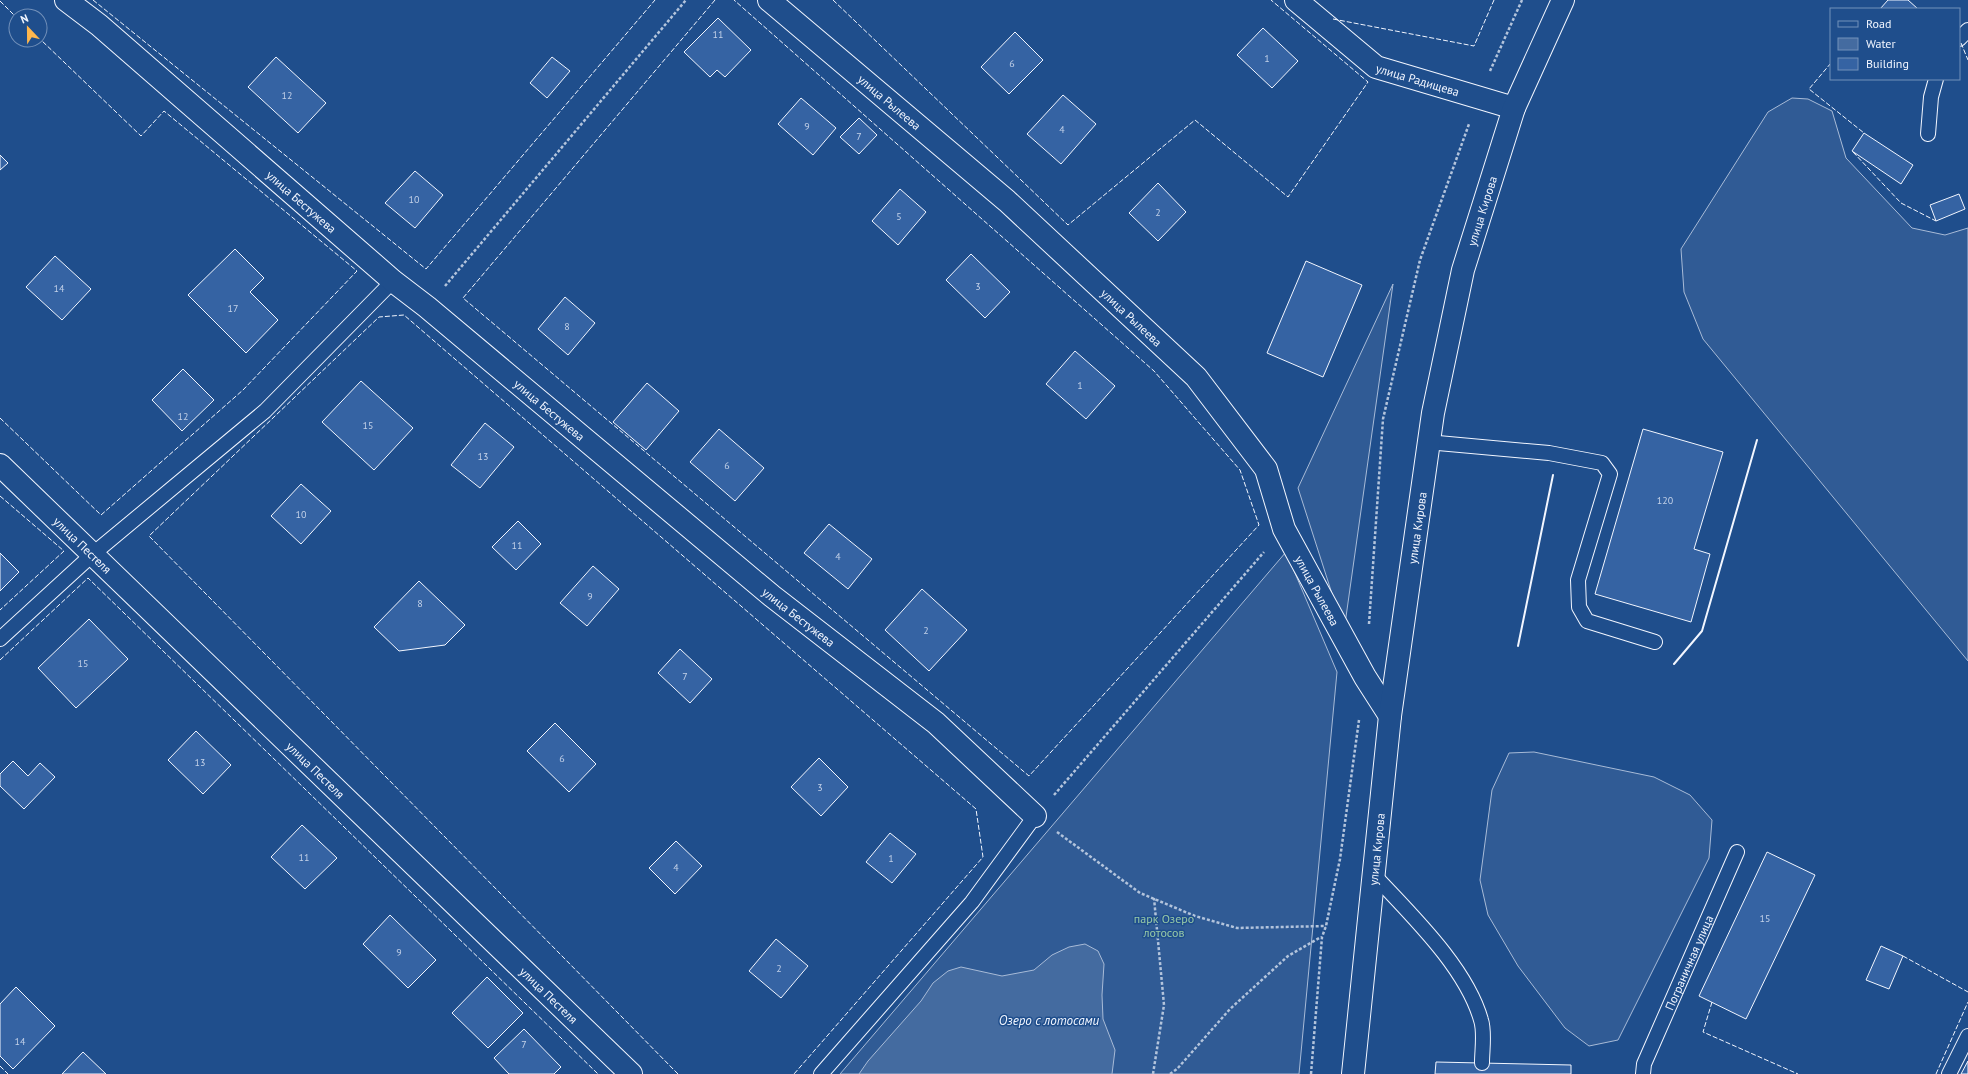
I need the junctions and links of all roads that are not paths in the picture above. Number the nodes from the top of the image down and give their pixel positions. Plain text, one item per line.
1 (66, 0) edge
2 (769, 0) edge
3 (1296, 0) edge
4 (1563, 0) edge
5 (1968, 30) edge
6 (1960, 38) edge
7 (1936, 80) edge
8 (1514, 108) junction
9 (1928, 134) dead end
10 (394, 281) junction
11 (1427, 442) junction
12 (0, 466) edge
13 (93, 554) junction
14 (0, 638) edge
15 (1655, 642) dead end
16 (1390, 716) junction
17 (1036, 816) joint
18 (1737, 852) dead end
19 (1374, 875) junction
20 (1968, 1036) edge
21 (1482, 1063) dead end
22 (631, 1074) edge
23 (821, 1074) edge
24 (1353, 1074) edge
25 (1643, 1074) edge
26 (1949, 1074) edge

1 - 10 street, улица Бестужева
2 - 16 street, улица Рылеева
3 - 8 street, улица Радищева
4 - 8 street, улица Кирова
5 - 6 lane
7 - 9 lane
8 - 11 street, улица Кирова
10 - 13 lane
10 - 17 street, улица Бестужева
11 - 15 lane
11 - 16 street, улица Кирова
12 - 13 street, улица Пестеля
13 - 14 lane
13 - 22 street, улица Пестеля
16 - 19 street, улица Кирова
17 - 23 lane
18 - 25 lane, Пограничная улица
19 - 21 lane
19 - 24 street, улица Кирова
20 - 26 lane

